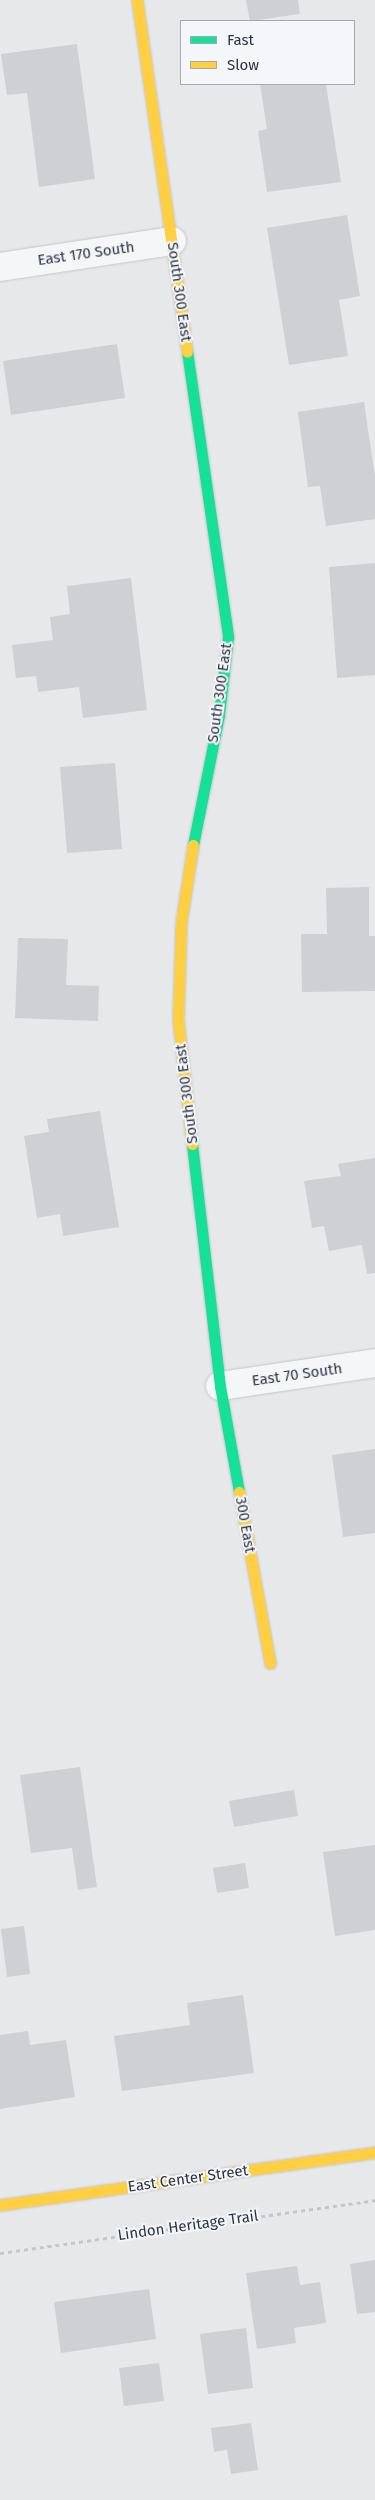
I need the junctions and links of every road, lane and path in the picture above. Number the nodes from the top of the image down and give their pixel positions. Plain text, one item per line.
1 (137, 0) edge
2 (172, 242) junction
3 (0, 267) edge
4 (375, 1363) edge
5 (220, 1386) junction
6 (270, 1663) dead end
7 (375, 2152) edge
8 (375, 2200) edge
9 (0, 2205) edge
10 (0, 2253) edge

1 - 2 street, South 300 East
2 - 3 street, East 170 South
2 - 5 street, South 300 East
4 - 5 street, East 70 South
5 - 6 street, 300 East
7 - 9 street, East Center Street
8 - 10 path, Lindon Heritage Trail

